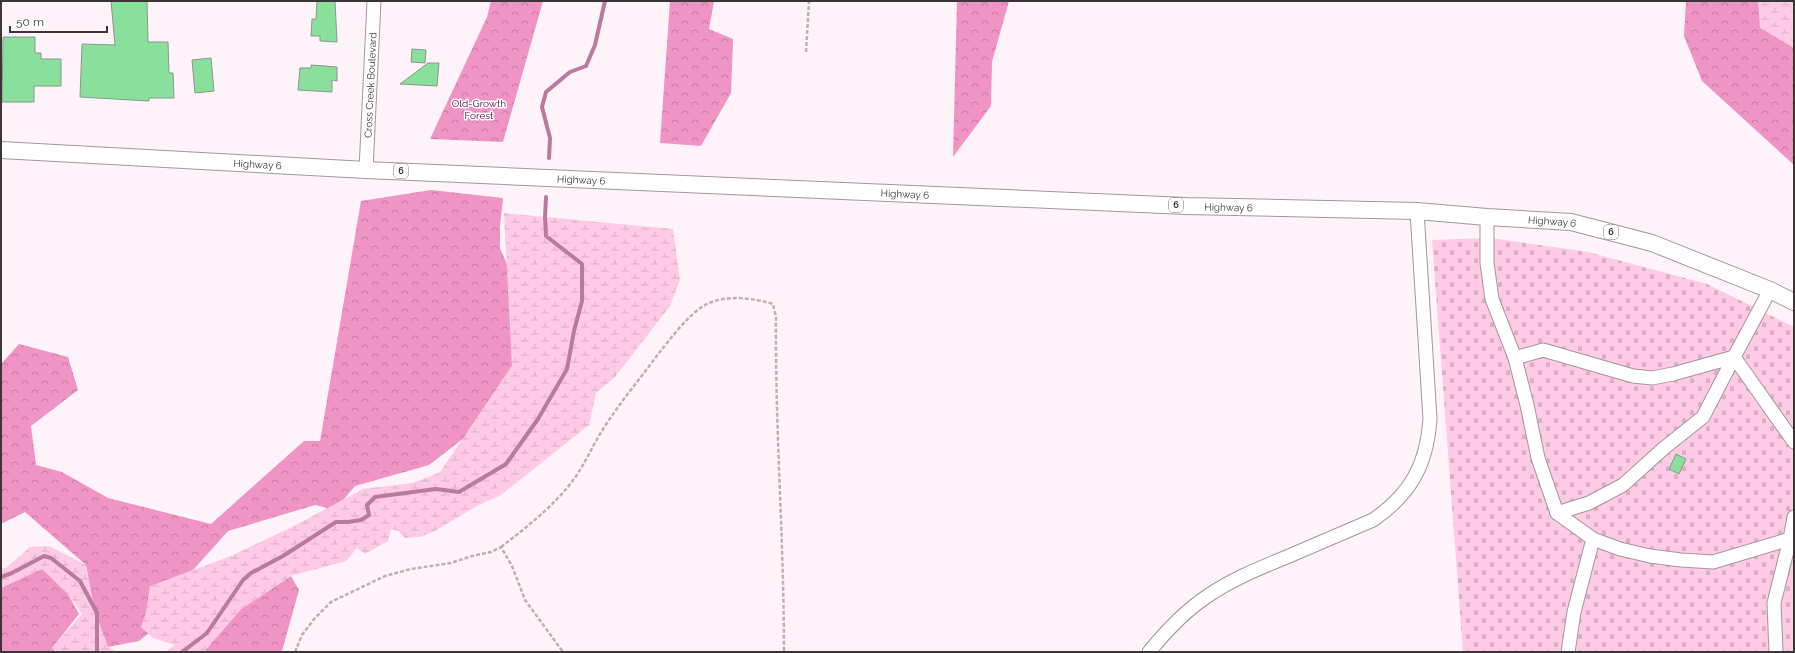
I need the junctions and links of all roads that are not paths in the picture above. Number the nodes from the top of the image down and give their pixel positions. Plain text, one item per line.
1 (374, 1) edge
2 (1, 150) edge
3 (366, 170) junction
4 (1417, 211) junction
5 (1486, 217) junction
6 (1770, 290) junction
7 (1794, 302) edge
8 (1734, 356) junction
9 (1515, 358) junction
10 (1794, 442) edge
11 (1557, 513) junction
12 (1794, 517) edge
13 (1592, 539) junction
14 (1792, 540) edge
15 (1149, 652) edge
16 (1568, 652) edge
17 (1776, 652) edge

1 - 3 street, Cross Creek Boulevard
2 - 3 main road, Highway 6 / 6
3 - 4 main road, Highway 6 / 6
4 - 5 main road, Highway 6 / 6
4 - 15 street
5 - 6 main road, Highway 6 / 6
5 - 9 street
6 - 7 main road, Highway 6 / 6
6 - 8 street
8 - 9 street
8 - 10 street
8 - 11 street
9 - 11 street
11 - 13 street
12 - 14 street
13 - 14 street
13 - 16 street
14 - 17 street

